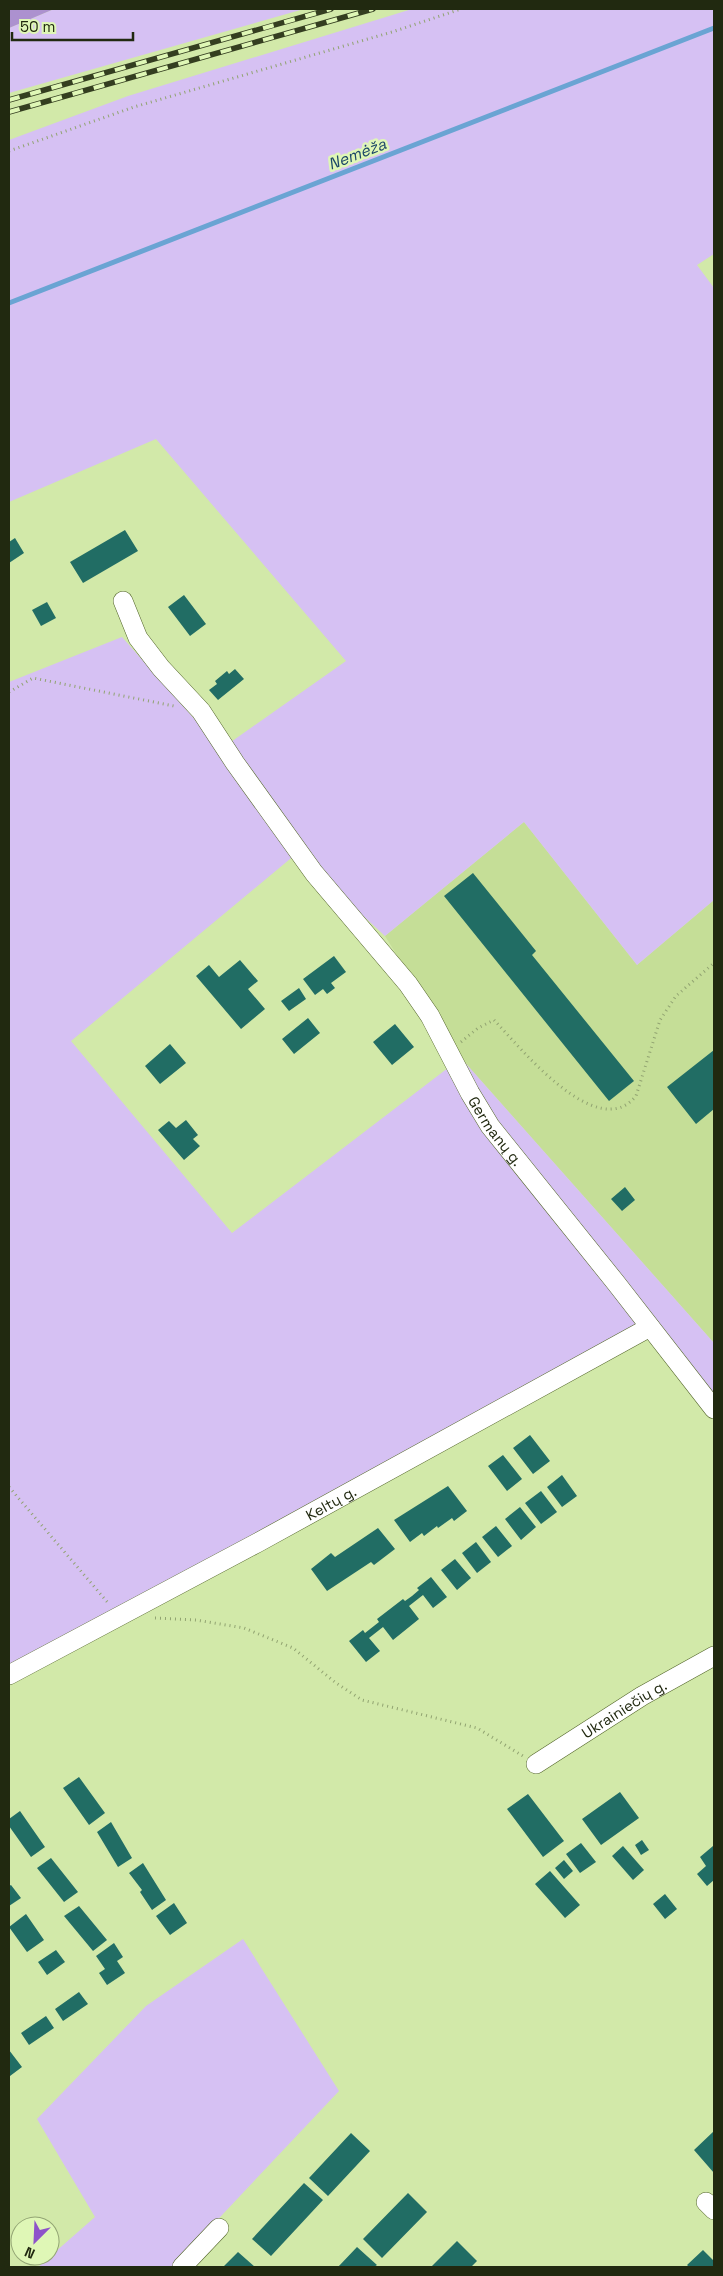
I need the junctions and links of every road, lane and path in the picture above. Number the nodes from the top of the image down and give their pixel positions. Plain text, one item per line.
1 (461, 9) edge
2 (9, 150) edge
3 (123, 601) dead end
4 (9, 692) edge
5 (201, 711) junction
6 (714, 964) edge
7 (449, 1051) junction
8 (650, 1327) junction
9 (714, 1409) edge
10 (9, 1487) edge
11 (119, 1616) junction
12 (148, 1617) dead end
13 (714, 1656) edge
14 (9, 1675) edge
15 (536, 1764) joint
16 (219, 2228) dead end
17 (182, 2267) edge

1 - 2 path
3 - 5 street, Germanų g.
4 - 5 path
5 - 7 street, Germanų g.
6 - 7 path
7 - 8 street, Germanų g.
8 - 9 street, Germanų g.
8 - 11 street, Keltų g.
10 - 11 path
11 - 14 street, Keltų g.
12 - 15 path
13 - 15 street, Ukrainiečių g.
16 - 17 street

